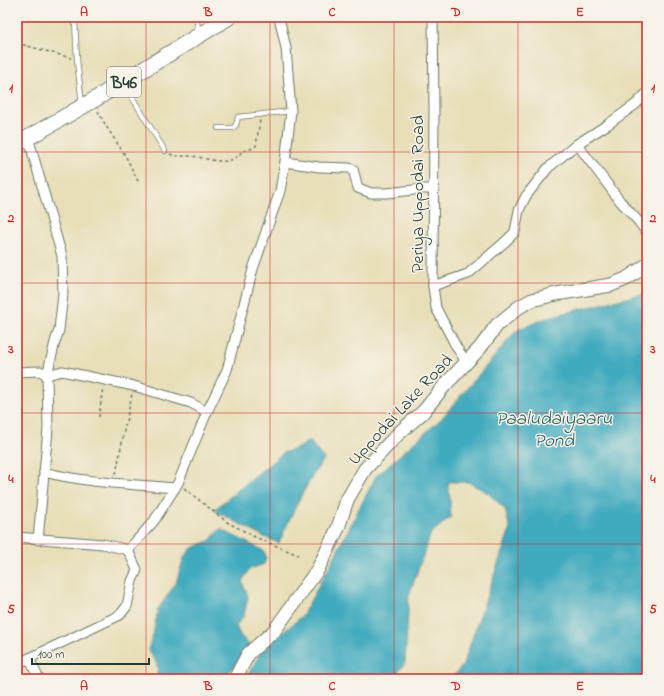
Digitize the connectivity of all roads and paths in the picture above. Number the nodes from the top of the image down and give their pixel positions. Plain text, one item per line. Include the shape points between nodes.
1 (196, 17) edge
2 (229, 17) edge
3 (279, 17) edge
4 (433, 17) edge
5 (75, 21) dead end
6 (200, 34) junction
7 (17, 43) edge
8 (77, 60) junction
9 (123, 82) junction
10 (647, 93) edge
11 (87, 103) junction
12 (292, 111) junction
13 (262, 115) junction
14 (218, 128) dead end
15 (23, 141) edge
16 (577, 144) junction
17 (165, 151) joint
18 (285, 162) junction
19 (139, 183) dead end
20 (434, 189) junction
21 (647, 233) edge
22 (647, 265) edge
23 (433, 286) junction
24 (467, 363) junction
25 (17, 372) edge
26 (47, 375) junction
27 (104, 379) junction
28 (134, 386) junction
29 (207, 412) junction
30 (99, 417) dead end
31 (44, 472) junction
32 (115, 483) junction
33 (176, 486) junction
34 (17, 537) edge
35 (38, 540) junction
36 (128, 550) junction
37 (298, 555) dead end
38 (29, 658) junction
39 (17, 664) edge
40 (39, 679) edge
41 (235, 679) edge

1 - 6 lane
2 - 6 main road, B46
3 - 12 street via 286,48
4 - 20 street, Periya Uppodai Road
5 - 8 lane
6 - 9 main road, B46
7 - 8 path
8 - 11 lane
9 - 11 main road, B46
9 - 17 lane
10 - 16 street via 608,125
11 - 15 main road, B46
11 - 19 path via 125,155
12 - 13 lane
12 - 18 street
13 - 14 lane via 238,117 233,128
13 - 17 path via 256,146 242,151 238,158 231,161 171,155
15 - 26 street via 62,256 59,330
16 - 21 street
16 - 23 street via 548,168 526,196 519,210 515,232 506,241 468,274
18 - 20 street via 353,169 358,188 371,192
18 - 29 street via 280,191 253,269 227,370
20 - 23 street, Periya Uppodai Road
22 - 24 street, Uppodai Lake Road via 626,279 611,285 556,294 532,300 519,307 497,325
23 - 24 street, Periya Uppodai Road via 436,308
24 - 41 street, Uppodai Lake Road via 423,412 365,469 347,500 338,528 318,569 274,631 248,654
25 - 26 street via 40,371
26 - 27 street via 62,371
26 - 31 street via 48,429
27 - 28 street
27 - 30 path
28 - 29 street via 192,403
28 - 32 path
29 - 33 street
31 - 32 street
31 - 35 street
32 - 33 street
33 - 36 street via 154,521
33 - 37 path via 227,522
34 - 35 street
35 - 36 street via 103,544
36 - 38 street via 136,570 127,606 120,615
38 - 39 street
38 - 40 street

